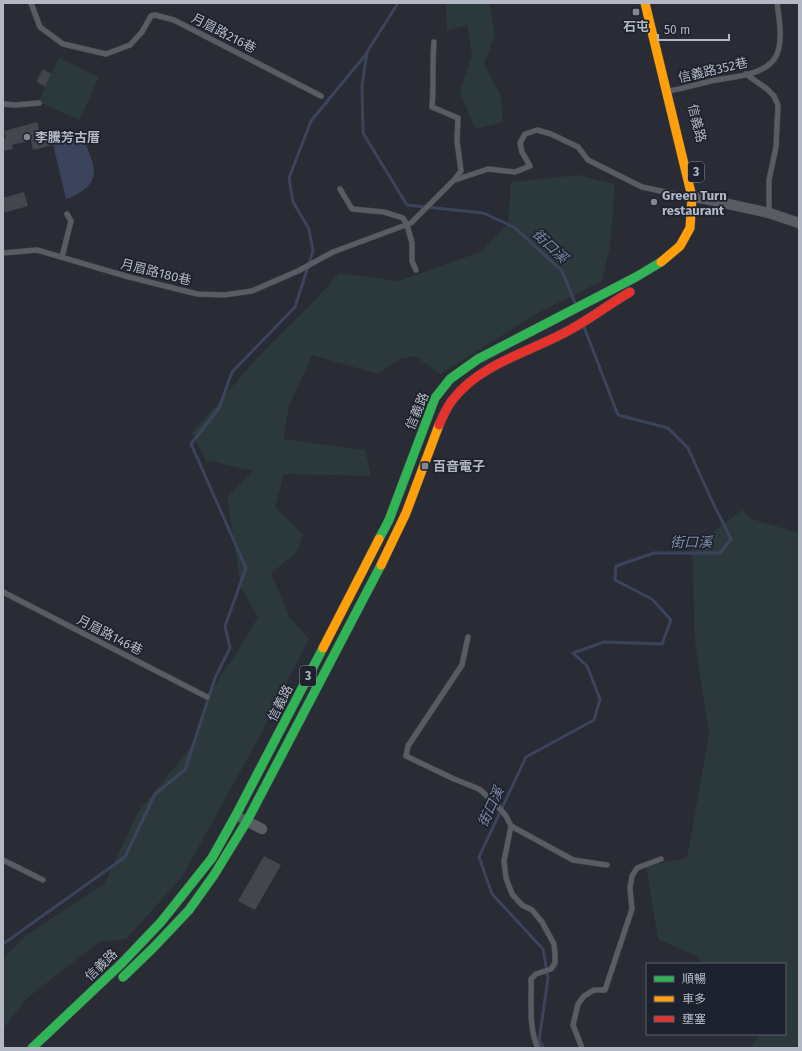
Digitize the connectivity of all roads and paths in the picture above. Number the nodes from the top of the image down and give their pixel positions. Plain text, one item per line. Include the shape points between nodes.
1 (31, 3) edge
2 (645, 3) edge
3 (654, 3) edge
4 (777, 3) edge
5 (434, 42) dead end
6 (746, 74) junction
7 (671, 91) junction
8 (321, 96) dead end
9 (39, 103) dead end
10 (3, 104) edge
11 (681, 111) dead end
12 (454, 180) junction
13 (699, 186) dead end
14 (340, 189) dead end
15 (696, 198) junction
16 (700, 212) dead end
17 (769, 213) junction
18 (67, 214) dead end
19 (799, 223) edge
20 (407, 225) junction
21 (3, 253) edge
22 (62, 257) junction
23 (416, 270) dead end
24 (637, 288) dead end
25 (396, 503) junction
26 (406, 515) junction
27 (3, 592) edge
28 (468, 637) dead end
29 (207, 697) dead end
30 (236, 815) junction
31 (247, 822) junction
32 (511, 826) junction
33 (262, 829) dead end
34 (661, 859) dead end
35 (3, 860) edge
36 (607, 865) dead end
37 (43, 880) dead end
38 (114, 985) dead end
39 (32, 1048) edge
40 (538, 1048) edge
41 (582, 1048) edge

1 - 8 lane, 月眉路216巷 via 40,26 63,44 106,54 130,45 142,32 151,16 156,15 174,20
2 - 7 main road, 信義路 / 3
3 - 7 main road, 信義路 / 3
4 - 6 lane, 信義路352巷 via 780,27 779,46 775,57 766,67
5 - 12 lane via 432,107 458,118 457,140 461,171
6 - 7 lane, 信義路352巷
6 - 17 lane via 767,89 774,96 778,106 776,147 769,180
7 - 11 main road, 信義路 / 3
7 - 15 main road, 信義路 / 3
9 - 10 lane
12 - 15 lane via 488,169 515,172 530,166 520,143 525,134 537,130 578,147 588,160 642,187
12 - 20 lane
13 - 15 main road, 信義路 / 3
14 - 20 lane via 352,209 384,212 403,218
15 - 16 main road, 信義路 / 3
15 - 17 street
15 - 25 main road, 信義路 / 3 via 690,228 680,246 663,261 478,359 450,379 435,398
17 - 19 street
18 - 22 lane via 71,221
20 - 22 lane, 月眉路180巷 via 332,252 301,270 252,291 224,294 197,294
20 - 23 lane via 412,243 412,261
21 - 22 lane, 月眉路180巷 via 37,250
24 - 26 main road, 信義路 / 3 via 574,328 486,372 462,389 440,422
25 - 26 main road
25 - 30 main road, 信義路 / 3
26 - 31 main road, 信義路 / 3
27 - 29 lane, 月眉路146巷
28 - 32 lane via 462,665 408,746 406,756 479,788 506,816
30 - 31 street
30 - 39 main road, 信義路 / 3 via 212,858 161,922 121,964
31 - 33 street
31 - 38 main road, 信義路 / 3 via 189,910
32 - 36 lane via 573,860
32 - 40 lane via 504,861 506,878 512,894 522,905 532,910 554,944 555,964 551,969 536,974 531,979 532,1027
34 - 41 lane via 637,868 632,876 632,909 604,990 594,990 584,996 578,1004 573,1025
35 - 37 lane

